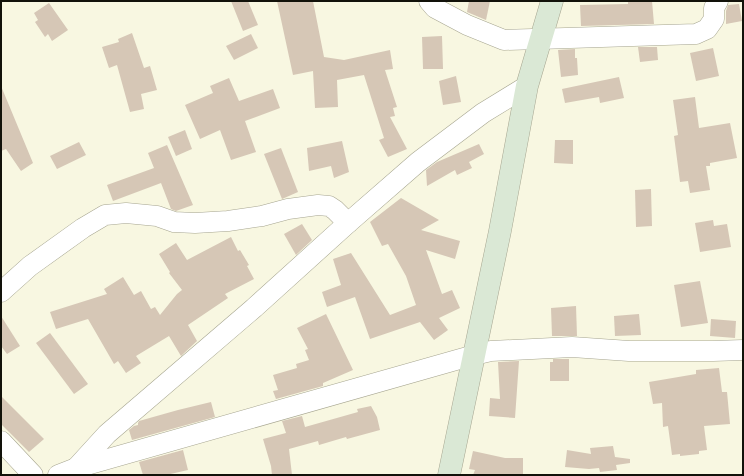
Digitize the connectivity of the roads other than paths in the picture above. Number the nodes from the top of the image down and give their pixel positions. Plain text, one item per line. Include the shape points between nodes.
1 (429, 1) edge
2 (552, 1) edge
3 (718, 1) edge
4 (541, 38) junction
5 (527, 86) junction
6 (348, 223) junction
7 (1, 292) edge
8 (743, 350) edge
9 (474, 355) junction
10 (1, 441) edge
11 (72, 473) edge
12 (34, 475) edge
13 (449, 475) edge

1 - 4 street via 435,8 504,40
2 - 4 street
3 - 4 street via 714,8 714,19 707,29 696,34
4 - 5 street
5 - 6 street via 483,113 418,162
5 - 9 street
6 - 7 street via 329,206 318,205 228,221 194,223 126,213 105,215 30,266
6 - 11 street via 254,308 107,434
8 - 9 street via 629,351 572,346 491,351
9 - 11 street
9 - 13 street
10 - 12 street

